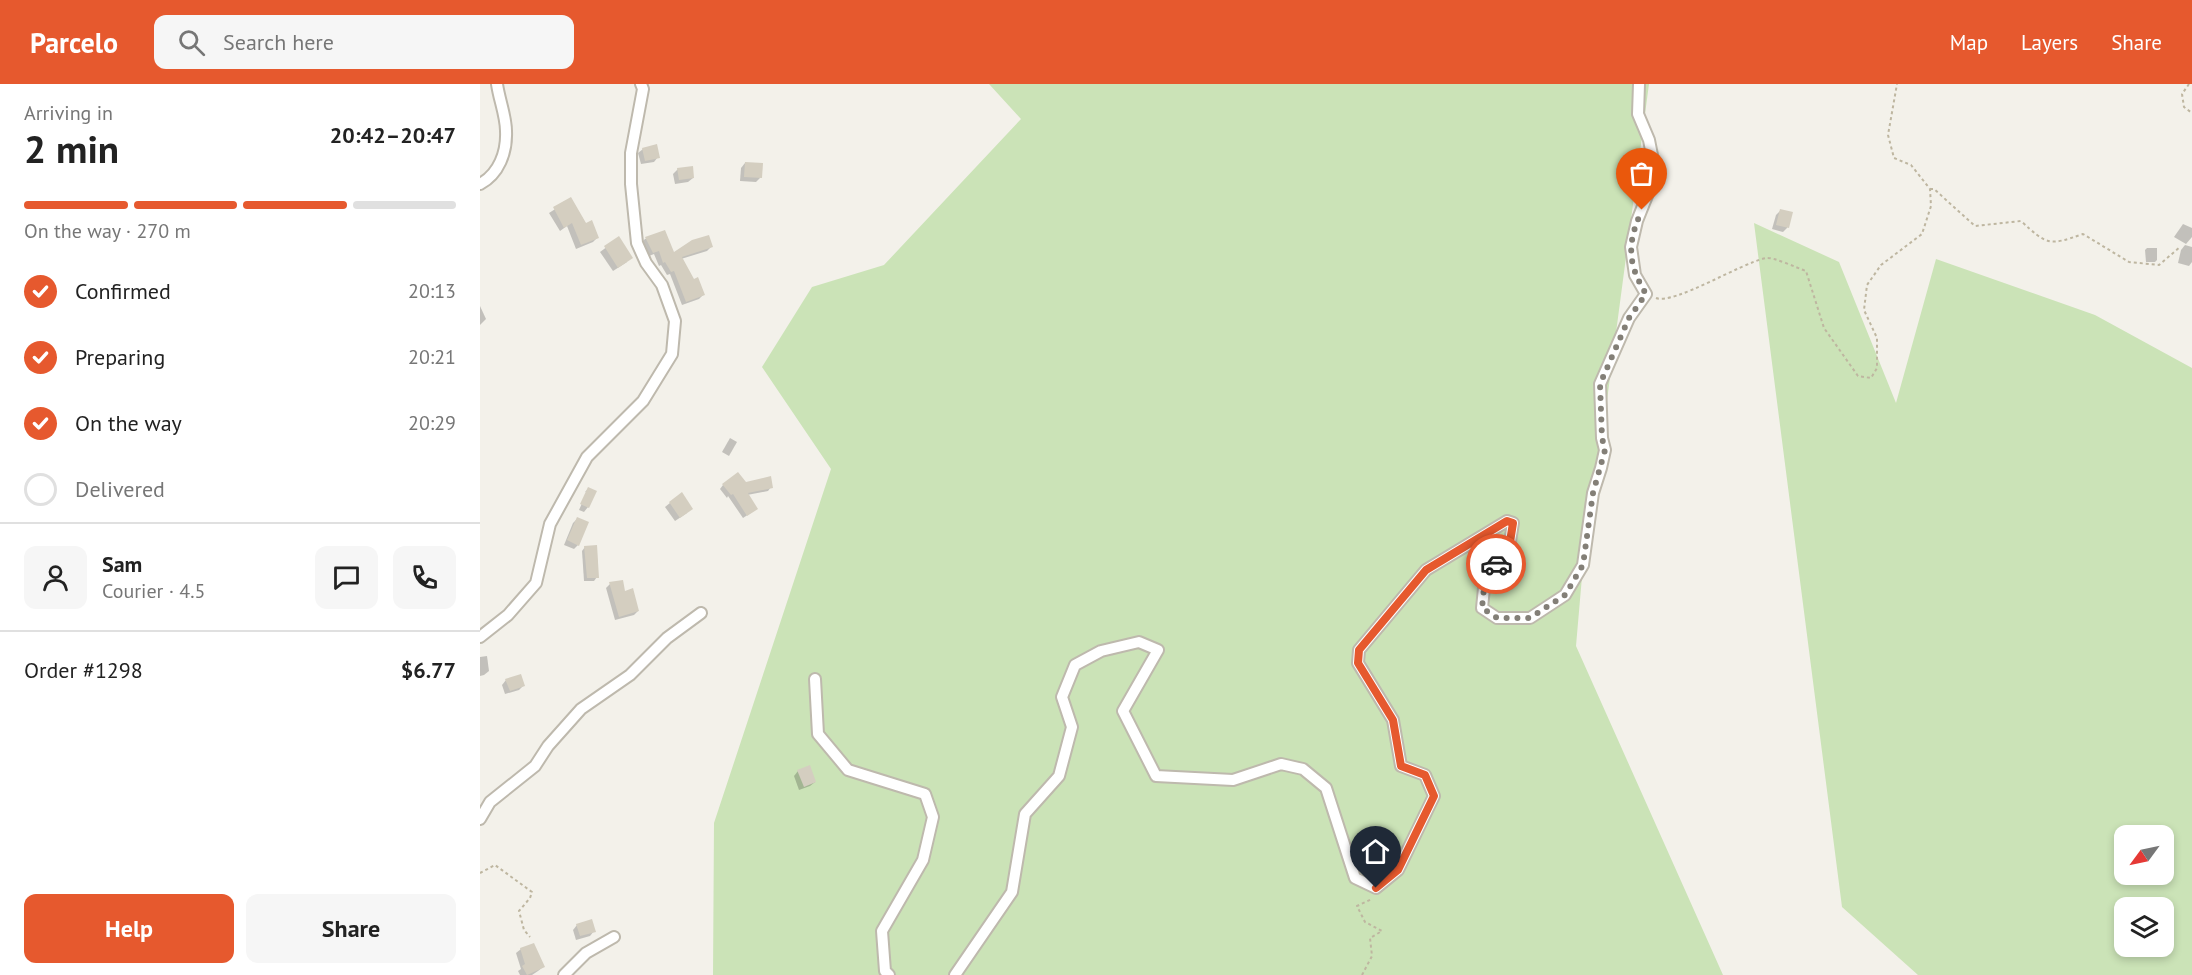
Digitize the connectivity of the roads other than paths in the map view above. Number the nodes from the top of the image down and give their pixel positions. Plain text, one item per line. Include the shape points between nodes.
1 (497, 84) edge
2 (641, 84) edge
3 (1639, 84) edge
4 (480, 184) edge
5 (701, 613) dead end
6 (480, 637) edge
7 (815, 679) dead end
8 (480, 819) edge
9 (614, 937) dead end
10 (564, 975) edge
11 (890, 975) edge
12 (955, 975) edge

1 - 4 street via 507,130 502,161
2 - 6 street via 631,153 637,243 662,285 675,321 672,354 644,401 587,457 550,524 536,584 508,615
3 - 12 street via 1638,114 1655,170 1631,247 1635,275 1646,294 1629,318 1600,384 1605,450 1593,493 1583,565 1565,595 1530,618 1497,618 1482,608 1485,578 1509,548 1513,523 1507,521 1426,570 1359,650 1358,663 1393,720 1401,766 1425,775 1434,796 1398,870 1376,888 1355,878 1326,788 1303,769 1281,764 1233,780 1156,776 1124,711 1158,650 1138,642 1101,651 1075,665 1062,697 1072,727 1059,776 1025,813 1012,892
5 - 8 street via 667,638 630,675 581,709 535,766 490,802
7 - 11 street via 818,734 848,770 925,795 933,816 923,860 882,931 885,971
9 - 10 street via 586,953

